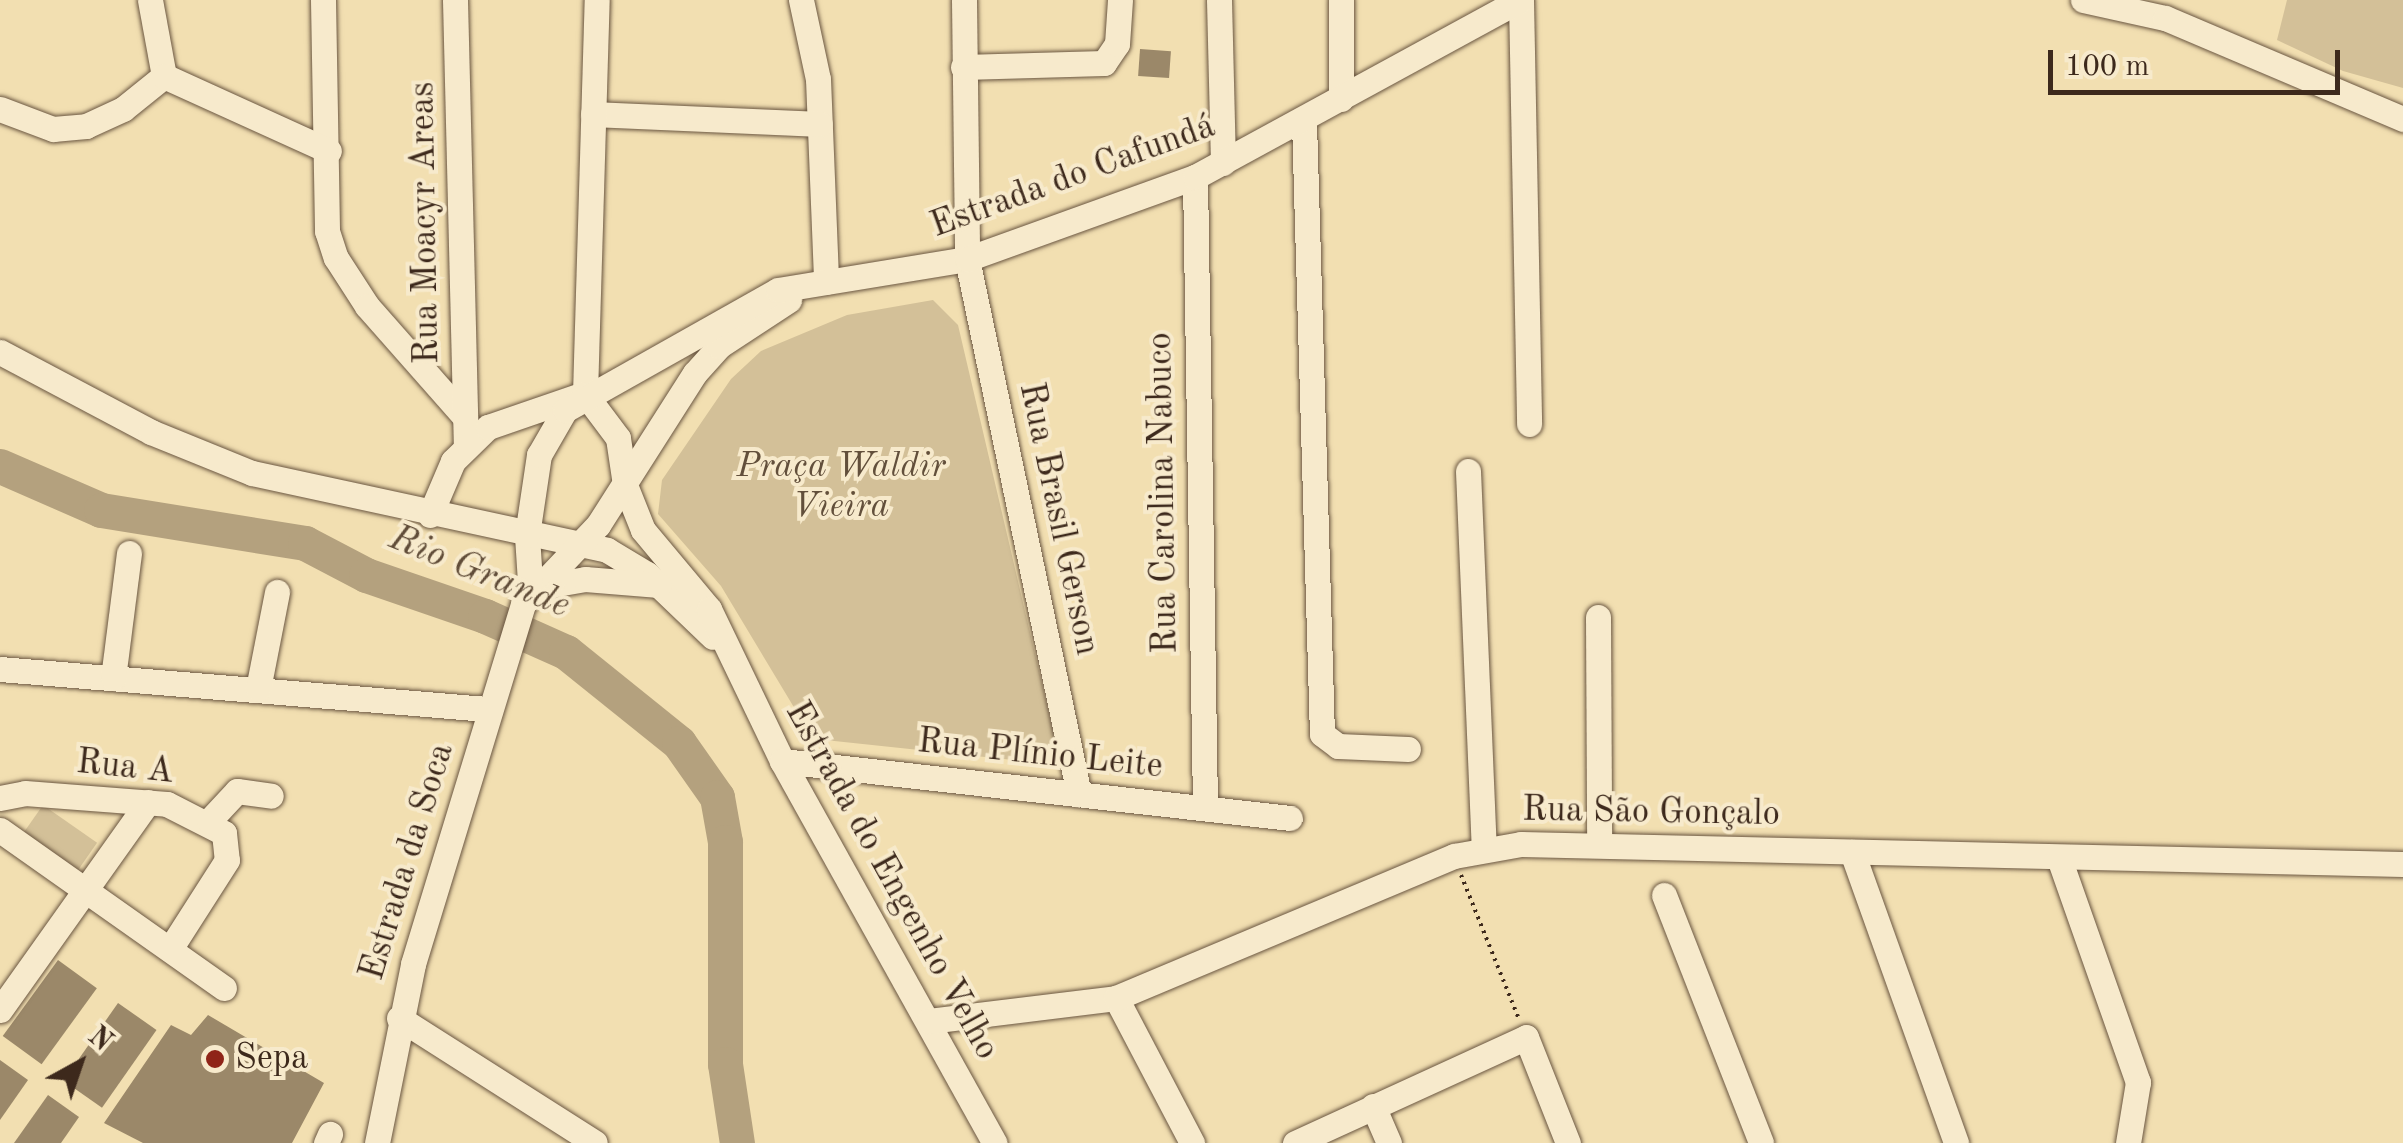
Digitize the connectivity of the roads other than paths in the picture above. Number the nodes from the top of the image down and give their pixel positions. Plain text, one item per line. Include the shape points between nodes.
1 (150, 0) edge
2 (323, 0) edge
3 (455, 0) edge
4 (597, 0) edge
5 (801, 0) edge
6 (964, 0) edge
7 (1120, 0) edge
8 (1219, 0) edge
9 (1341, 0) edge
10 (1520, 0) edge
11 (2084, 0) edge
12 (1484, 8) edge
13 (2167, 9) edge
14 (963, 66) junction
15 (164, 76) junction
16 (1340, 99) junction
17 (0, 108) edge
18 (593, 114) junction
19 (2403, 119) edge
20 (1304, 122) junction
21 (820, 124) junction
22 (329, 152) junction
23 (1223, 163) junction
24 (1194, 177) junction
25 (967, 259) junction
26 (821, 283) junction
27 (0, 352) edge
28 (586, 394) junction
29 (465, 416) junction
30 (1529, 424) dead end
31 (466, 444) junction
32 (1468, 471) dead end
33 (624, 485) junction
34 (430, 515) junction
35 (527, 535) junction
36 (581, 541) junction
37 (129, 552) dead end
38 (660, 585) junction
39 (545, 586) junction
40 (277, 592) dead end
41 (520, 612) junction
42 (1598, 618) dead end
43 (727, 651) junction
44 (0, 669) edge
45 (113, 678) junction
46 (258, 689) junction
47 (490, 709) junction
48 (1408, 749) dead end
49 (782, 762) junction
50 (1079, 794) junction
51 (271, 796) dead end
52 (0, 798) edge
53 (148, 802) junction
54 (1205, 808) junction
55 (1290, 818) dead end
56 (209, 821) junction
57 (0, 830) edge
58 (1599, 842) junction
59 (1484, 850) junction
60 (1852, 852) junction
61 (2060, 858) junction
62 (2403, 864) edge
63 (88, 890) junction
64 (1664, 896) dead end
65 (170, 949) junction
66 (224, 988) dead end
67 (1116, 998) junction
68 (0, 1010) edge
69 (399, 1018) junction
70 (929, 1022) junction
71 (1373, 1106) junction
72 (377, 1143) edge
73 (595, 1143) edge
74 (995, 1143) edge
75 (1192, 1143) edge
76 (1295, 1143) edge
77 (1390, 1143) edge
78 (1568, 1143) edge
79 (1761, 1143) edge
80 (1956, 1143) edge
81 (2128, 1143) edge

1 - 15 street
2 - 22 street
3 - 29 street, Rua Moacyr Areas
4 - 18 street
5 - 21 street
6 - 14 street, Rua Brasil Gerson
7 - 14 street via 1117,44 1104,63
8 - 23 street
9 - 16 street
10 - 12 street, Estrada do Cafundá
10 - 30 street
11 - 13 street
12 - 16 street, Estrada do Cafundá
13 - 19 street
14 - 25 street, Rua Brasil Gerson
15 - 17 street via 123,109 86,126 53,129
15 - 22 street
16 - 20 street, Estrada do Cafundá
18 - 21 street
18 - 28 street
20 - 23 street, Estrada do Cafundá
20 - 48 street via 1322,734 1338,746
21 - 26 street
22 - 29 street via 327,231 336,258 400,346
23 - 24 street, Estrada do Cafundá
24 - 25 street, Estrada do Cafundá
24 - 54 street, Rua Carolina Nabuco
25 - 26 street, Estrada do Cafundá
25 - 50 street, Rua Brasil Gerson
26 - 28 street, Estrada do Cafundá via 778,290 742,306 648,368
26 - 33 street, Estrada do Cafundá via 719,346 680,393
27 - 34 street, Estrada do Engenho Velho via 150,432 252,472
28 - 31 street via 514,413
28 - 33 street, Estrada do Engenho Velho via 618,438
28 - 35 street, Estrada do Cafundá via 546,436
29 - 31 street, Rua Moacyr Areas
31 - 34 street
32 - 59 street
33 - 36 street, Estrada do Cafundá
33 - 43 street, Estrada do Engenho Velho via 644,530 709,609
34 - 35 street, Estrada do Engenho Velho
35 - 36 street, Estrada do Engenho Velho
35 - 41 street, Estrada da Soca via 530,582
36 - 38 street, Estrada do Engenho Velho via 619,556
36 - 39 street
37 - 45 street
38 - 39 street via 585,579
38 - 43 street, Estrada do Engenho Velho
39 - 41 street
40 - 46 street
41 - 47 street, Estrada da Soca
42 - 58 street
43 - 49 street, Estrada do Engenho Velho
44 - 45 street
45 - 46 street
46 - 47 street
47 - 69 street, Estrada da Soca
49 - 50 street, Rua Plínio Leite
49 - 70 street, Estrada do Engenho Velho
50 - 54 street, Rua Plínio Leite
51 - 56 street via 237,791
52 - 53 street, Rua A via 16,793
53 - 56 street, Rua A
53 - 63 street
54 - 55 street, Rua Plínio Leite
56 - 65 street, Rua A via 224,833 226,860
57 - 63 street
58 - 59 street, Rua São Gonçalo
58 - 60 street, Rua São Gonçalo
59 - 67 street, Rua São Gonçalo via 1454,856
60 - 61 street, Rua São Gonçalo
60 - 80 street
61 - 62 street, Rua São Gonçalo
61 - 81 street via 2138,1082
63 - 65 street
63 - 68 street
64 - 79 street
65 - 66 street
67 - 70 street, Rua São Gonçalo
67 - 75 street
69 - 72 street, Estrada da Soca
69 - 73 street
70 - 74 street, Estrada do Engenho Velho
71 - 76 street
71 - 77 street
71 - 78 street via 1526,1037

